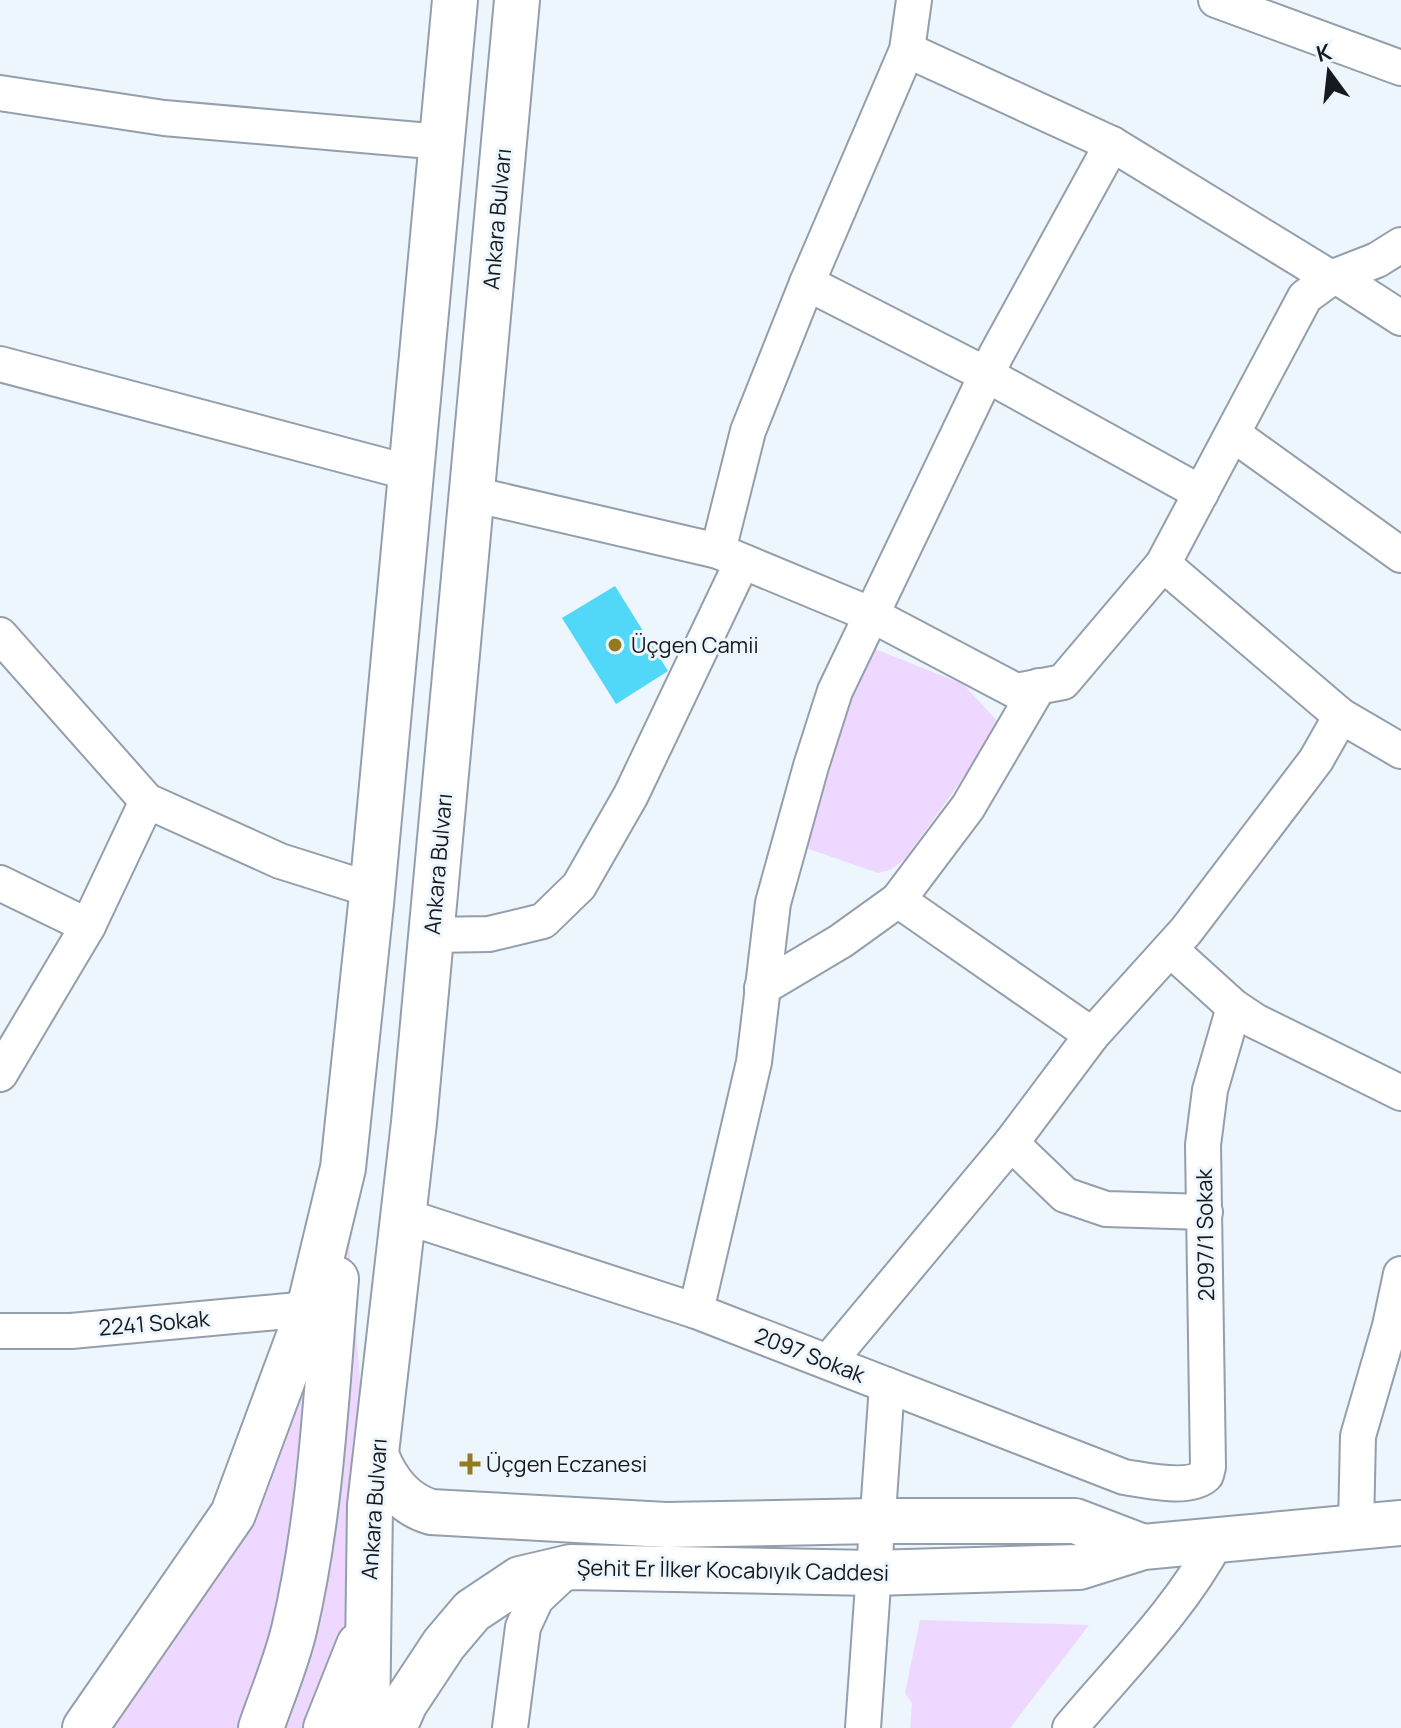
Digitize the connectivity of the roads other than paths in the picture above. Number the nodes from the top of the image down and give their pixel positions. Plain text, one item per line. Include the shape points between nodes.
1 (455, 0) edge
2 (517, 0) edge
3 (914, 0) edge
4 (1216, 0) edge
5 (907, 50) junction
6 (1401, 68) edge
7 (0, 93) edge
8 (442, 142) junction
9 (1112, 144) junction
10 (1401, 245) edge
11 (1333, 277) junction
12 (807, 283) junction
13 (1401, 318) edge
14 (0, 364) edge
15 (987, 375) junction
16 (1233, 434) junction
17 (411, 473) junction
18 (1201, 493) junction
19 (472, 494) junction
20 (1401, 555) edge
21 (730, 557) junction
22 (1163, 564) junction
23 (872, 615) junction
24 (1, 639) edge
25 (1039, 686) junction
26 (1341, 716) junction
27 (1401, 751) edge
28 (147, 801) junction
29 (0, 883) edge
30 (372, 890) junction
31 (898, 900) junction
32 (88, 926) junction
33 (432, 935) junction
34 (1171, 950) junction
35 (762, 988) junction
36 (1234, 1007) junction
37 (1092, 1035) junction
38 (0, 1074) edge
39 (1401, 1093) edge
40 (1011, 1143) junction
41 (343, 1168) junction
42 (1205, 1212) junction
43 (404, 1216) junction
44 (1401, 1274) edge
45 (309, 1309) junction
46 (696, 1311) junction
47 (0, 1331) edge
48 (829, 1361) junction
49 (887, 1385) junction
50 (376, 1455) junction
51 (1208, 1467) joint
52 (876, 1521) junction
53 (1401, 1523) edge
54 (1356, 1527) junction
55 (1217, 1540) junction
56 (1143, 1547) junction
57 (571, 1567) junction
58 (872, 1573) junction
59 (368, 1620) junction
60 (85, 1728) edge
61 (261, 1728) edge
62 (326, 1728) edge
63 (367, 1728) edge
64 (394, 1728) edge
65 (510, 1728) edge
66 (863, 1728) edge
67 (1070, 1728) edge

1 - 8 main road
2 - 19 main road, Ankara Bulvarı
3 - 5 street
4 - 6 street
5 - 9 street
5 - 12 street
7 - 8 street via 164,118
8 - 17 main road
9 - 11 street
9 - 15 street
10 - 11 street
11 - 13 street
11 - 16 street via 1305,297
12 - 15 street
12 - 21 street via 748,431
14 - 17 street
15 - 18 street
15 - 23 street
16 - 18 street
16 - 20 street
17 - 30 main road
18 - 22 street
19 - 21 street
19 - 33 main road, Ankara Bulvarı
21 - 23 street
21 - 33 street via 631,795 579,886 543,921 489,934
22 - 25 street via 1063,682
22 - 26 street
23 - 25 street via 1016,691
23 - 35 street via 835,691 811,766 773,903
24 - 28 street
25 - 31 street via 968,807
26 - 27 street
26 - 34 street via 1316,760
28 - 30 street via 280,861
28 - 32 street
29 - 32 street
30 - 41 main road
31 - 35 street
31 - 37 street
32 - 38 street
33 - 43 main road, Ankara Bulvarı
34 - 36 street
34 - 37 street
35 - 46 street via 754,1062
36 - 39 street
36 - 42 street, 2097/1 Sokak via 1210,1090 1203,1145
37 - 40 street
40 - 42 street via 1065,1195 1079,1200 1106,1209
40 - 48 street
41 - 45 main road
41 - 61 main road via 322,1457 304,1580 293,1633
42 - 51 street, 2097/1 Sokak
43 - 46 street, 2097 Sokak
43 - 50 main road, Ankara Bulvarı
44 - 54 street via 1358,1436
45 - 47 street, 2241 Sokak via 71,1331
45 - 60 main road via 233,1514
46 - 48 street, 2097 Sokak
48 - 49 street, 2097 Sokak
49 - 51 street, 2097 Sokak via 1124,1477 1193,1482 1206,1475
49 - 52 street
50 - 52 main road, Şehit Er İlker Kocabıyık Caddesi via 400,1493 415,1507 431,1512 666,1525
50 - 59 main road, Ankara Bulvarı
52 - 56 main road, Şehit Er İlker Kocabıyık Caddesi via 1075,1521
52 - 58 street
53 - 54 main road, Şehit Er İlker Kocabıyık Caddesi
54 - 55 main road, Şehit Er İlker Kocabıyık Caddesi
55 - 56 main road, Şehit Er İlker Kocabıyık Caddesi
55 - 67 street via 1171,1610
56 - 58 main road, Şehit Er İlker Kocabıyık Caddesi via 1079,1567
57 - 58 main road, Şehit Er İlker Kocabıyık Caddesi
57 - 64 main road, Şehit Er İlker Kocabıyık Caddesi via 520,1579 472,1611 444,1644
57 - 65 street via 536,1599 523,1627
58 - 66 street
59 - 62 main road
59 - 63 main road, Ankara Bulvarı

